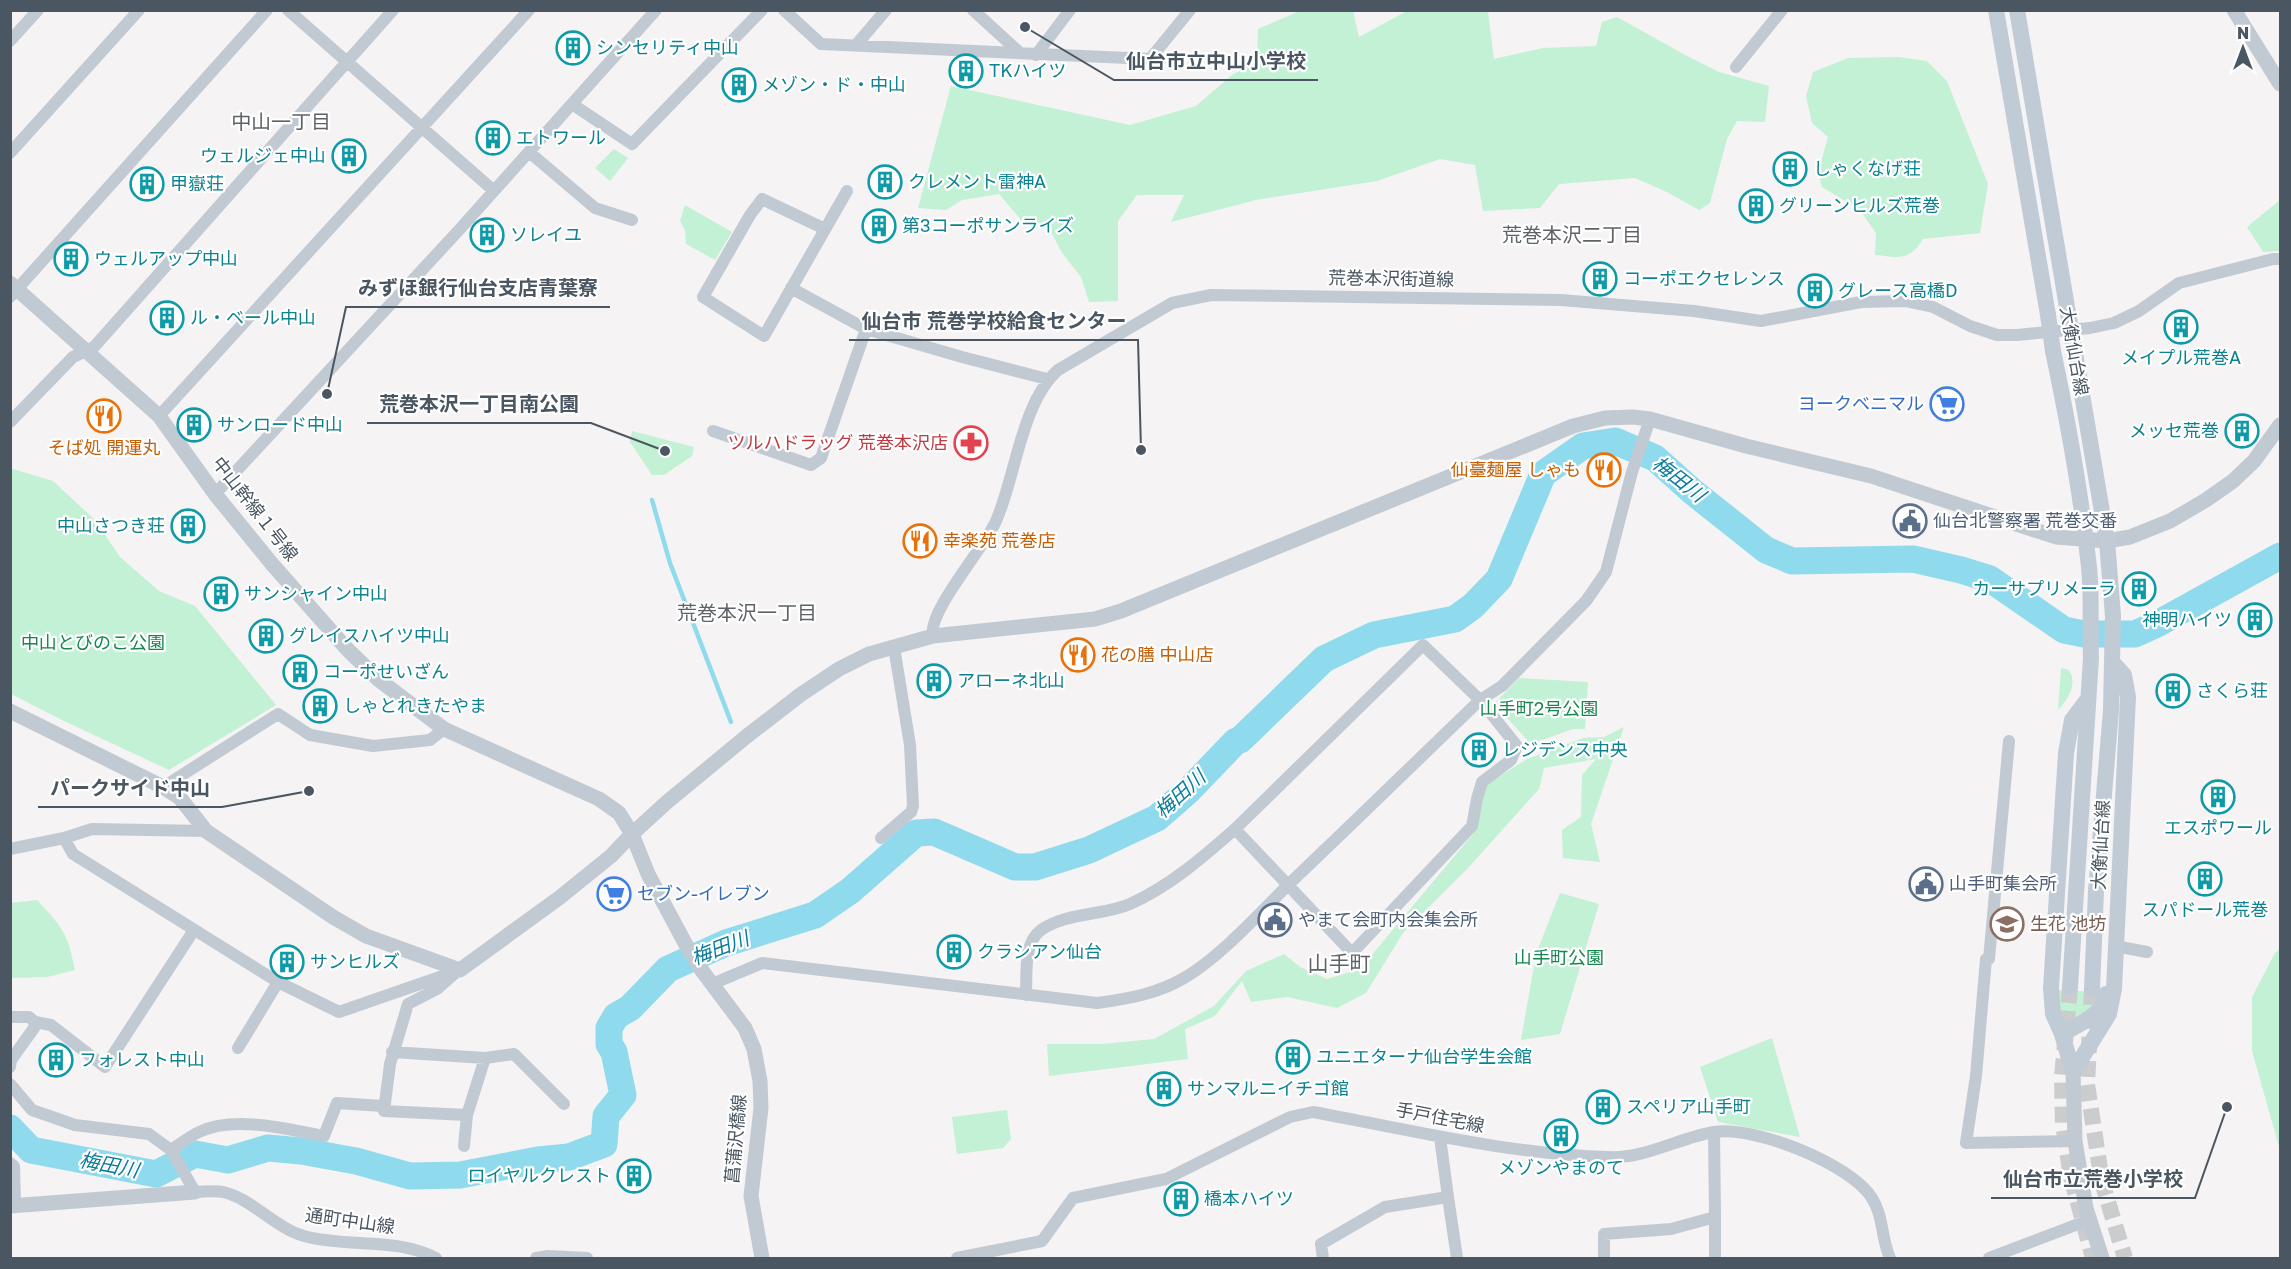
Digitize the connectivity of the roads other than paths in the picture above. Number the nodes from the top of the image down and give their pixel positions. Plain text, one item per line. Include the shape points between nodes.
1 (38, 10) edge
2 (139, 10) edge
3 (267, 10) edge
4 (288, 10) edge
5 (393, 10) edge
6 (530, 10) edge
7 (656, 10) edge
8 (762, 10) edge
9 (784, 10) edge
10 (886, 10) edge
11 (973, 10) edge
12 (1070, 10) edge
13 (1190, 10) edge
14 (1782, 10) edge
15 (1996, 10) edge
16 (2017, 10) edge
17 (2234, 10) edge
18 (10, 41) edge
19 (856, 45) junction
20 (1020, 53) junction
21 (1036, 55) junction
22 (346, 63) junction
23 (1736, 68) dead end
24 (2280, 84) edge
25 (572, 104) junction
26 (423, 129) junction
27 (529, 152) junction
28 (10, 153) edge
29 (493, 190) junction
30 (847, 191) dead end
31 (633, 220) dead end
32 (825, 229) junction
33 (2280, 259) edge
34 (791, 288) junction
35 (13, 290) edge
36 (866, 329) junction
37 (86, 351) junction
38 (1047, 380) junction
39 (159, 416) junction
40 (1650, 419) junction
41 (10, 422) edge
42 (2280, 425) edge
43 (713, 431) dead end
44 (214, 494) junction
45 (2085, 541) junction
46 (2107, 541) junction
47 (933, 636) junction
48 (894, 646) junction
49 (2113, 655) junction
50 (1480, 700) junction
51 (2087, 700) junction
52 (10, 711) edge
53 (444, 729) junction
54 (2009, 741) dead end
55 (163, 787) junction
56 (1235, 829) junction
57 (206, 831) junction
58 (632, 834) junction
59 (64, 838) junction
60 (881, 838) dead end
61 (10, 849) edge
62 (1289, 885) junction
63 (194, 930) junction
64 (2115, 946) junction
65 (2147, 952) dead end
66 (460, 970) junction
67 (278, 982) junction
68 (712, 984) junction
69 (2070, 987) tunnel mouth
70 (2092, 989) tunnel mouth
71 (1026, 995) junction
72 (2109, 1014) junction
73 (10, 1017) edge
74 (35, 1022) junction
75 (2063, 1036) junction
76 (238, 1048) dead end
77 (392, 1052) junction
78 (485, 1058) junction
79 (10, 1067) edge
80 (2073, 1072) junction
81 (10, 1084) edge
82 (564, 1104) dead end
83 (383, 1106) junction
84 (468, 1115) junction
85 (1714, 1132) junction
86 (1440, 1137) junction
87 (2075, 1141) junction
88 (464, 1146) dead end
89 (171, 1150) junction
90 (10, 1163) edge
91 (195, 1192) junction
92 (1448, 1197) junction
93 (13, 1205) edge
94 (1715, 1217) junction
95 (2089, 1220) junction
96 (401, 1253) edge
97 (436, 1258) edge
98 (536, 1258) edge
99 (586, 1258) edge
100 (762, 1258) edge
101 (957, 1258) edge
102 (1323, 1258) edge
103 (1457, 1258) edge
104 (1604, 1258) edge
105 (1716, 1258) edge
106 (1890, 1258) edge
107 (1989, 1258) edge
108 (2102, 1258) edge

1 - 18 street
2 - 28 street
3 - 35 street
4 - 22 street
5 - 22 street
6 - 26 street
7 - 25 street
8 - 25 street via 632,144
9 - 19 street via 820,44
10 - 19 street
11 - 20 street
12 - 21 street
13 - 21 street via 1150,59
14 - 23 street
15 - 45 main road, 大衡仙台線, bridge
16 - 46 main road, 大衡仙台線, bridge
17 - 24 street
19 - 20 street
20 - 21 street
22 - 26 street
22 - 37 street via 94,347
25 - 27 street
26 - 29 street
26 - 39 street
27 - 29 street
27 - 31 street via 596,208
29 - 44 street
30 - 32 street
32 - 34 street
32 - 34 street via 762,199 703,297 764,336
33 - 38 street, 荒巻本沢街道線 via 2179,283 2139,311 2114,322 2032,334 1997,335 1933,307 1905,301 1861,302 1761,321 1561,300 1211,295 1172,303
34 - 36 street
35 - 37 street, 中山幹線１号線
36 - 38 street
36 - 43 street via 820,458 811,465
37 - 39 street, 中山幹線１号線
37 - 41 street via 73,357
38 - 47 street, 荒巻本沢街道線 via 1029,420 996,522 941,608 931,629
39 - 44 street, 中山幹線１号線
40 - 45 street via 1871,476 2056,537
40 - 47 street via 1605,418 1573,426 1095,619
40 - 50 street via 1606,572 1586,601 1502,686
42 - 46 street via 2254,461 2206,500 2170,521 2130,537
44 - 53 street, 中山幹線１号線 via 346,649 379,680
45 - 46 street
45 - 51 main road, 大衡仙台線 via 2091,614
46 - 49 main road, 大衡仙台線
47 - 48 street
48 - 58 street via 839,669 800,695
48 - 60 street via 910,745 913,806
49 - 64 main road, 大衡仙台線 via 2124,675 2128,697
49 - 70 main road, 大衡仙台線
50 - 56 street via 1423,645
50 - 62 street
50 - 62 street via 1517,746 1510,760 1482,782 1472,826 1352,953
51 - 69 main road, 大衡仙台線
51 - 75 main road, 大衡仙台線 via 2072,720 2066,753 2051,988 2053,1014
52 - 55 street
53 - 55 street via 430,740 373,746 310,735 279,714
53 - 58 street, 中山幹線１号線 via 599,799 619,813
54 - 87 street via 1966,1143
55 - 57 street via 180,798
56 - 62 street
56 - 71 street via 1167,884 1128,905 1061,920 1040,930 1029,946
57 - 59 street via 92,829
57 - 66 street via 366,936
58 - 66 street via 559,898
58 - 68 street, 菖蒲沢橋線 via 648,874
59 - 61 street
59 - 63 street via 74,854
62 - 71 street via 1208,961 1185,978 1155,992 1097,1003
63 - 67 street
63 - 74 street via 105,1067 51,1025
64 - 65 street
64 - 72 main road, 大衡仙台線
64 - 75 main road via 2110,945 2105,1002 2100,1010
66 - 67 street via 339,1012
66 - 77 street via 437,990 408,1004
67 - 76 street
68 - 71 street via 762,963
68 - 100 street, 菖蒲沢橋線 via 745,1028 760,1081 761,1108 751,1196
72 - 75 main road
72 - 80 main road, 大衡仙台線
73 - 74 street via 29,1017
74 - 79 street
75 - 80 main road, 大衡仙台線
77 - 78 street
77 - 83 street
78 - 82 street via 513,1054
78 - 84 street
80 - 87 street
81 - 89 street via 32,1110 75,1125 149,1134
83 - 84 street via 384,1111
83 - 89 street via 337,1103 324,1136 268,1127 219,1125 199,1132
84 - 88 street
85 - 86 street, 手戸住宅線 via 1633,1156 1610,1158 1491,1147
85 - 94 street
85 - 106 street, 手戸住宅線 via 1756,1134 1782,1142 1843,1172 1872,1197
86 - 92 street
86 - 101 street, 手戸住宅線 via 1313,1112 1290,1118 1166,1179 1074,1198 1042,1241
87 - 95 street
89 - 91 street
90 - 93 street via 14,1166
91 - 93 street
91 - 96 street, 通町中山線 via 223,1192 304,1236 339,1242 386,1243
92 - 102 street via 1385,1207 1321,1244
92 - 103 street
94 - 104 street via 1671,1228 1604,1234
94 - 105 street
95 - 107 street
95 - 108 street
96 - 97 street, 通町中山線
98 - 99 street

